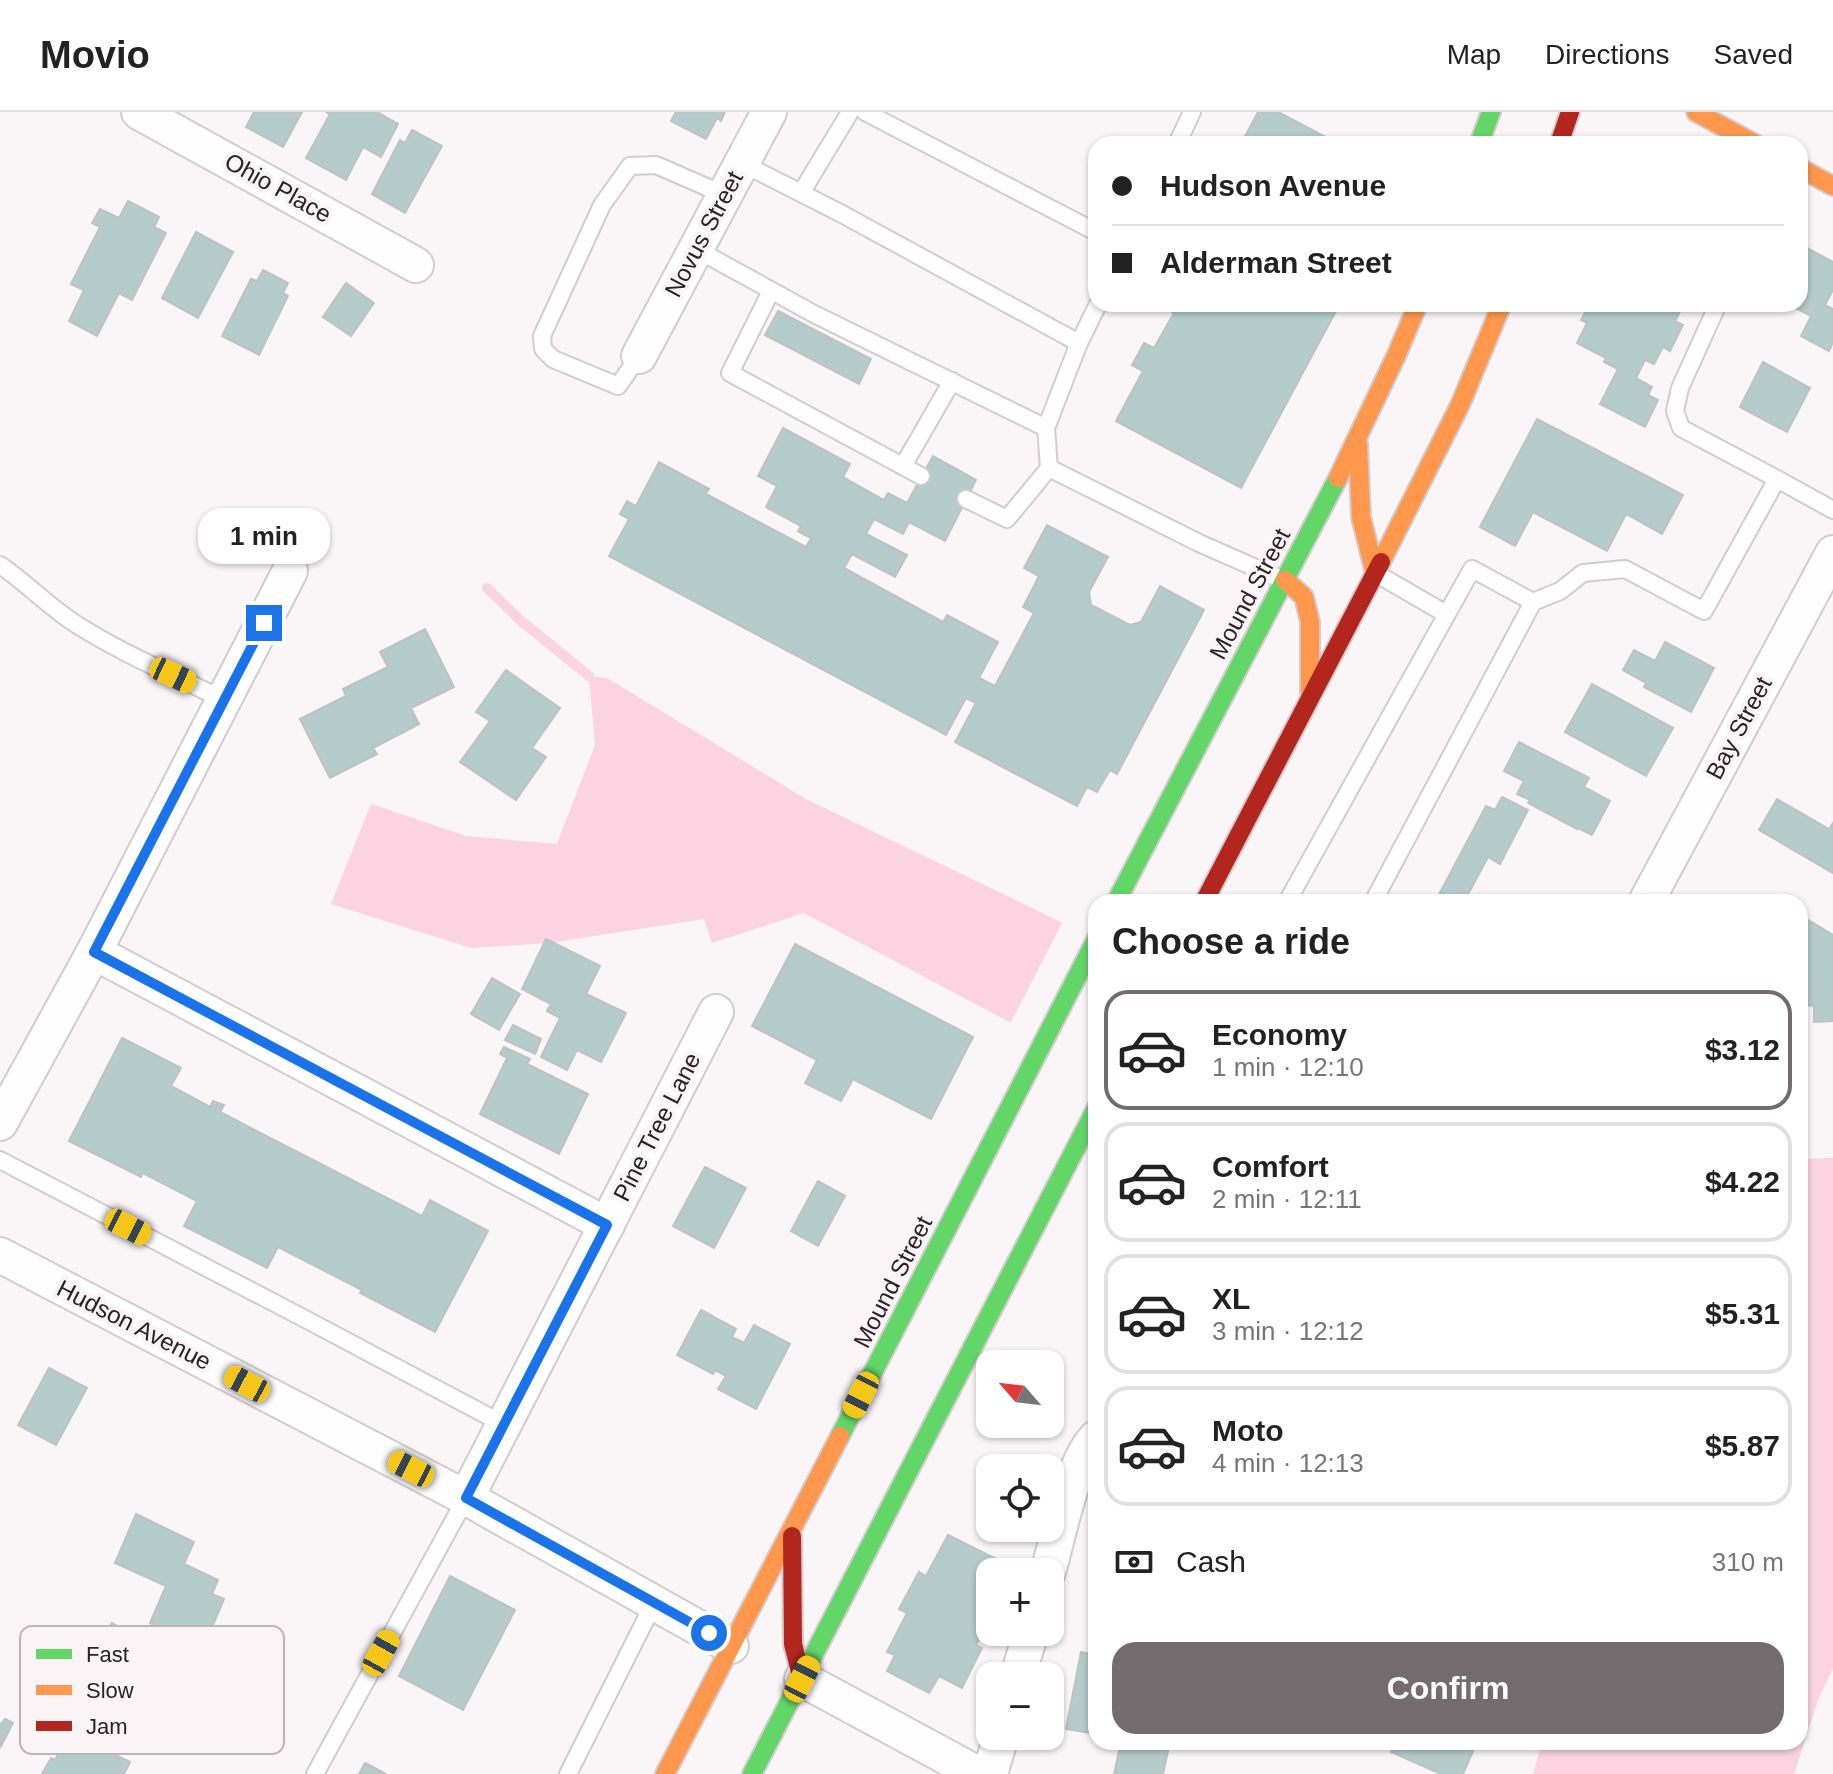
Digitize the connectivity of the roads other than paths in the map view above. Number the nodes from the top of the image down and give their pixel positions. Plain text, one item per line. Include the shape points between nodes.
1 (139, 112) edge
2 (769, 112) edge
3 (850, 112) edge
4 (865, 112) edge
5 (1192, 112) edge
6 (1491, 112) edge
7 (1570, 112) edge
8 (1696, 112) edge
9 (1181, 136) edge
10 (1482, 136) edge
11 (1562, 136) edge
12 (1740, 136) edge
13 (742, 163) junction
14 (1808, 172) edge
15 (1833, 186) edge
16 (801, 193) junction
17 (725, 195) junction
18 (1088, 228) edge
19 (696, 249) junction
20 (416, 265) dead end
21 (771, 291) junction
22 (1094, 312) edge
23 (1415, 312) edge
24 (1499, 312) edge
25 (1714, 312) edge
26 (1079, 343) junction
27 (639, 356) joint
28 (952, 381) junction
29 (1046, 428) junction
30 (1358, 437) junction
31 (903, 466) junction
32 (1049, 468) junction
33 (921, 476) dead end
34 (1777, 479) junction
35 (966, 499) dead end
36 (1833, 510) edge
37 (1833, 553) edge
38 (0, 565) edge
39 (290, 571) dead end
40 (1375, 573) junction
41 (1285, 580) junction
42 (1533, 602) junction
43 (1446, 614) junction
44 (1310, 699) junction
45 (224, 700) junction
46 (1120, 894) edge
47 (1208, 894) edge
48 (1291, 894) edge
49 (1377, 894) edge
50 (1650, 894) edge
51 (94, 952) junction
52 (1088, 956) edge
53 (716, 1012) dead end
54 (0, 1123) edge
55 (1088, 1125) edge
56 (0, 1160) edge
57 (607, 1225) junction
58 (0, 1255) edge
59 (503, 1424) junction
60 (1088, 1446) edge
61 (466, 1498) junction
62 (792, 1530) junction
63 (1052, 1558) edge
64 (654, 1603) junction
65 (731, 1646) junction
66 (802, 1679) junction
67 (997, 1750) edge
68 (315, 1774) edge
69 (568, 1774) edge
70 (665, 1774) edge
71 (752, 1774) edge
72 (978, 1774) edge
73 (990, 1774) edge

1 - 20 street, Ohio Place
2 - 13 street, Novus Street
3 - 16 lane
4 - 18 lane
5 - 9 lane
6 - 10 main road
7 - 11 main road
8 - 12 main road
13 - 16 lane
13 - 17 street, Novus Street
14 - 15 main road
16 - 26 lane
17 - 19 street, Novus Street
17 - 27 lane via 656,165 630,166 602,205 542,336 543,349 553,359 618,386
19 - 21 lane
19 - 27 street, Novus Street
21 - 28 lane
21 - 31 lane via 730,373
22 - 26 lane
23 - 30 main road, Mound Street
24 - 40 main road via 1460,405
25 - 34 lane via 1680,388 1675,411 1681,428
26 - 29 lane
28 - 29 lane
28 - 31 lane
29 - 32 lane
30 - 40 main road via 1361,517
30 - 41 main road, Mound Street
31 - 33 lane
32 - 35 lane via 1007,519
32 - 41 lane
34 - 36 lane
34 - 42 lane via 1704,611 1625,569 1583,573 1560,591
37 - 50 street, Bay Street
38 - 45 lane via 76,625
39 - 45 street
40 - 43 lane
40 - 44 main road
41 - 44 main road via 1304,597 1310,622
41 - 46 main road, Mound Street
42 - 43 lane via 1472,569
42 - 49 lane
43 - 48 lane
44 - 47 main road
45 - 51 street
51 - 54 street
51 - 57 street
52 - 62 main road, Mound Street
53 - 57 street, Pine Tree Lane
55 - 66 main road
56 - 59 lane
57 - 59 street, Pine Tree Lane
58 - 61 street, Hudson Avenue
59 - 61 street, Pine Tree Lane
60 - 63 street
61 - 64 street, Hudson Avenue
61 - 68 lane
62 - 65 main road, Mound Street
62 - 66 main road via 793,1644
64 - 65 street, Hudson Avenue
64 - 69 lane
65 - 70 main road, Mound Street
66 - 71 main road
66 - 72 street
67 - 73 street

